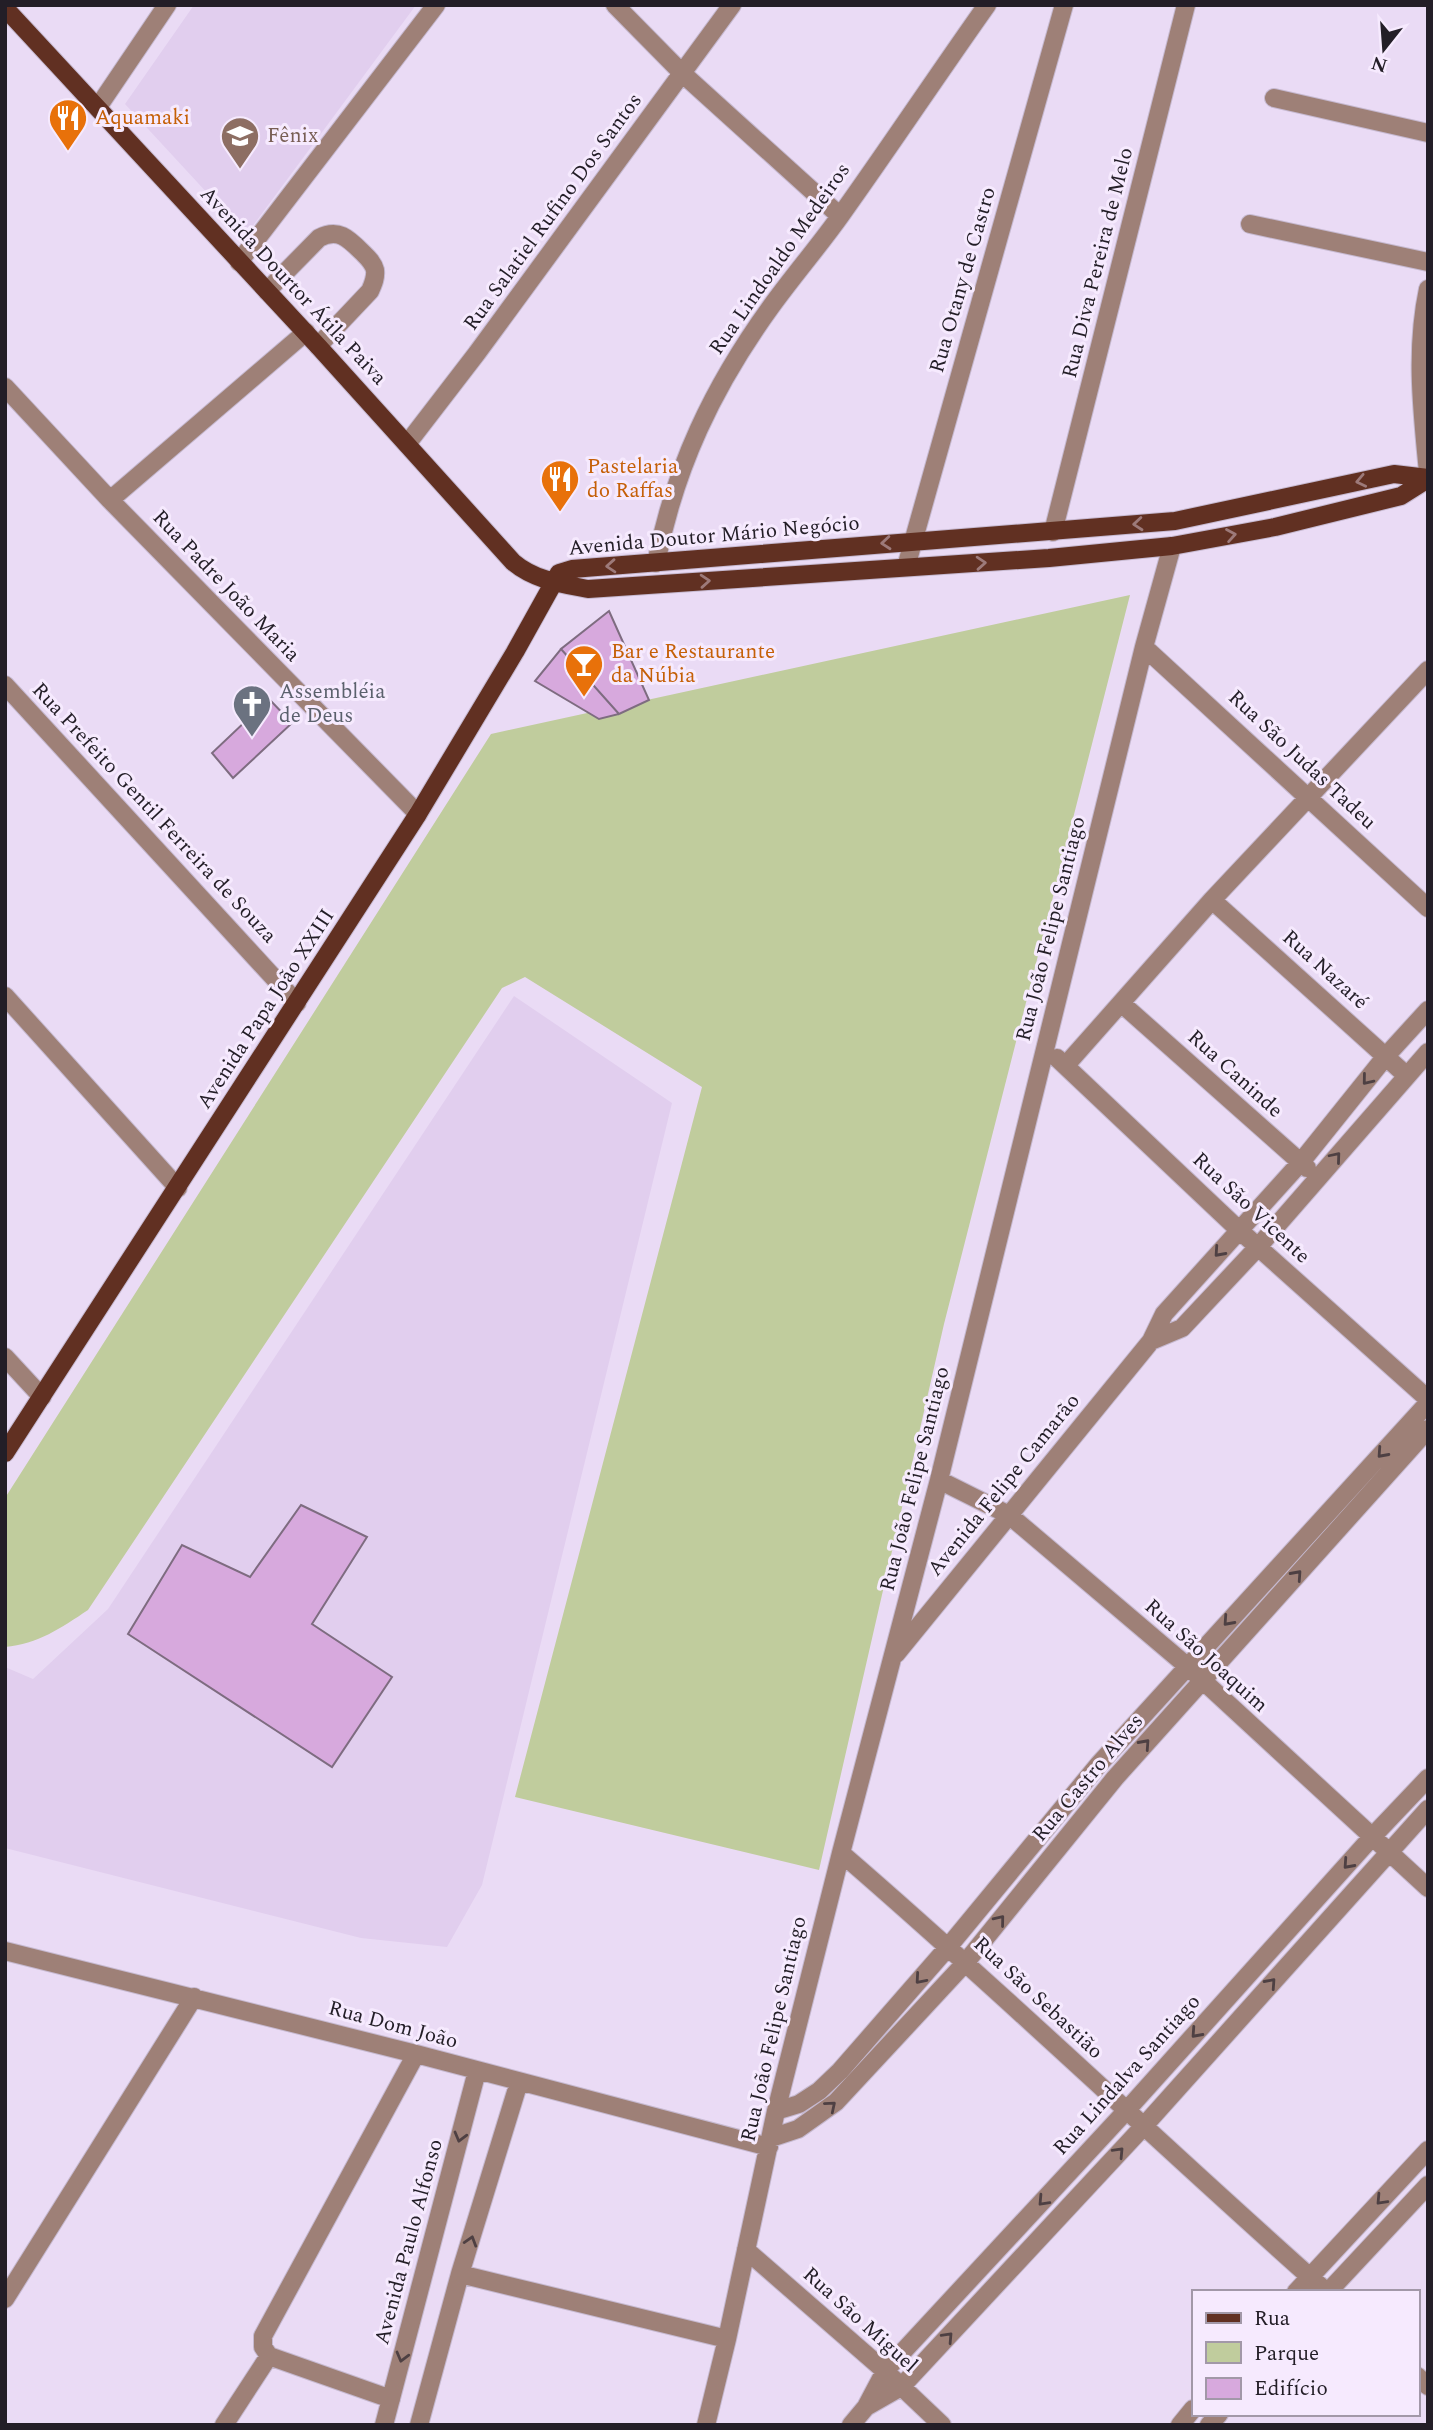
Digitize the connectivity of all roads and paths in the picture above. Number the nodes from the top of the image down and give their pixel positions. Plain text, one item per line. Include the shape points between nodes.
1 (167, 5) edge
2 (436, 5) edge
3 (615, 5) edge
4 (733, 5) edge
5 (988, 5) edge
6 (1064, 5) edge
7 (1186, 5) edge
8 (5, 8) edge
9 (683, 74) junction
10 (1274, 98) dead end
11 (98, 107) junction
12 (1428, 133) edge
13 (840, 216) junction
14 (1250, 224) dead end
15 (239, 262) junction
16 (1428, 262) edge
17 (1428, 289) edge
18 (267, 291) junction
19 (306, 332) junction
20 (318, 346) junction
21 (5, 387) edge
22 (407, 444) junction
23 (1428, 472) edge
24 (1428, 479) edge
25 (110, 500) junction
26 (1053, 532) junction
27 (914, 541) junction
28 (1172, 546) junction
29 (656, 563) junction
30 (906, 568) junction
31 (555, 582) junction
32 (1144, 647) junction
33 (1428, 670) edge
34 (5, 685) edge
35 (1309, 797) junction
36 (418, 814) junction
37 (1212, 900) junction
38 (1428, 908) edge
39 (5, 996) edge
40 (297, 1003) junction
41 (1121, 1003) junction
42 (1428, 1010) edge
43 (1045, 1049) junction
44 (1428, 1052) edge
45 (1386, 1056) junction
46 (1066, 1065) junction
47 (1406, 1075) junction
48 (1301, 1162) junction
49 (1319, 1178) junction
50 (178, 1188) junction
51 (1239, 1230) junction
52 (1258, 1247) junction
53 (1151, 1341) junction
54 (5, 1357) edge
55 (42, 1397) junction
56 (1428, 1401) edge
57 (1428, 1429) edge
58 (5, 1453) edge
59 (939, 1480) junction
60 (1009, 1515) junction
61 (892, 1659) junction
62 (1186, 1666) junction
63 (1202, 1680) junction
64 (1099, 1764) junction
65 (1115, 1778) junction
66 (1428, 1778) edge
67 (1428, 1809) edge
68 (1372, 1837) junction
69 (1388, 1852) junction
70 (841, 1853) junction
71 (1428, 1888) edge
72 (949, 1946) junction
73 (5, 1951) edge
74 (966, 1962) junction
75 (194, 1997) junction
76 (416, 2054) junction
77 (477, 2071) junction
78 (519, 2082) junction
79 (776, 2111) junction
80 (1126, 2112) junction
81 (1143, 2127) junction
82 (770, 2142) junction
83 (1428, 2150) edge
84 (1428, 2185) edge
85 (747, 2250) junction
86 (460, 2274) junction
87 (1310, 2277) junction
88 (1298, 2290) edge
89 (1325, 2290) edge
90 (1329, 2290) edge
91 (5, 2299) edge
92 (727, 2339) junction
93 (269, 2356) junction
94 (886, 2371) junction
95 (901, 2387) junction
96 (391, 2399) junction
97 (866, 2407) junction
98 (1192, 2410) edge
99 (224, 2425) edge
100 (384, 2425) edge
101 (419, 2425) edge
102 (706, 2425) edge
103 (851, 2425) edge
104 (942, 2425) edge
105 (1180, 2425) edge

1 - 11 street
2 - 15 street
3 - 9 street
4 - 9 street, Rua Salatiel Rufino Dos Santos
5 - 13 street, Rua Lindoaldo Medeiros
6 - 27 street, Rua Otany de Castro
7 - 26 street, Rua Diva Pereira de Melo
8 - 11 main road, Avenida Dourtor Átila Paiva
9 - 13 street
9 - 22 street, Rua Salatiel Rufino Dos Santos
10 - 12 street
11 - 15 main road, Avenida Dourtor Átila Paiva
13 - 29 street, Rua Lindoaldo Medeiros via 732,364 698,426 665,519
14 - 16 street
15 - 18 main road, Avenida Dourtor Átila Paiva
17 - 23 street via 1420,377
18 - 19 main road, Avenida Dourtor Átila Paiva
18 - 20 street via 327,234 348,237 374,265 370,291
19 - 20 main road, Avenida Dourtor Átila Paiva
19 - 25 street
20 - 22 main road, Avenida Dourtor Átila Paiva
21 - 25 street, Rua Padre João Maria
22 - 31 main road, Avenida Dourtor Átila Paiva via 513,562
24 -> 26 main road, Avenida Doutor Mário Negócio via 1394,474 1175,521
28 -> 24 main road, Avenida Doutor Mário Negócio via 1401,496
25 - 36 street, Rua Padre João Maria
26 - 27 main road, Avenida Doutor Mário Negócio
27 -> 29 main road, Avenida Doutor Mário Negócio
27 - 30 street, Rua Otany de Castro
30 -> 28 main road, Avenida Doutor Mário Negócio
28 - 32 street, Rua João Felipe Santiago
29 -> 31 main road, Avenida Doutor Mário Negócio via 566,570
31 -> 30 main road, Avenida Doutor Mário Negócio via 588,589
31 - 36 main road, Avenida Papa João XXIII
32 - 35 street, Rua São Judas Tadeu
32 - 43 street, Rua João Felipe Santiago
33 - 35 street
34 - 40 street, Rua Prefeito Gentil Ferreira de Souza
35 - 37 street
35 - 38 street, Rua São Judas Tadeu
36 - 40 main road, Avenida Papa João XXIII
37 - 41 street
37 - 45 street, Rua Nazaré
39 - 50 street
40 - 50 main road, Avenida Papa João XXIII
41 - 46 street
41 - 48 street, Rua Caninde
42 - 45 street, Avenida Felipe Camarão
43 - 46 street, Rua São Vicente
43 - 59 street, Rua João Felipe Santiago
44 - 47 street, Avenida Felipe Camarão
45 - 47 street, Rua Nazaré
45 -> 48 street, Avenida Felipe Camarão
46 - 51 street, Rua São Vicente
49 -> 47 street, Avenida Felipe Camarão
48 - 49 street, Rua Caninde
48 - 51 street, Avenida Felipe Camarão
49 - 52 street, Avenida Felipe Camarão
50 - 55 main road, Avenida Papa João XXIII
51 - 52 street, Rua São Vicente
51 -> 53 street, Avenida Felipe Camarão via 1164,1314
52 - 53 street, Avenida Felipe Camarão via 1182,1328
52 - 56 street, Rua São Vicente
53 - 60 street, Avenida Felipe Camarão
54 - 55 street
55 - 58 main road, Avenida Papa João XXIII
56 -> 62 street, Rua Castro Alves
63 -> 57 street, Rua Castro Alves
59 - 60 street, Rua São Joaquim
59 - 61 street, Rua João Felipe Santiago
60 - 61 street, Avenida Felipe Camarão
60 - 62 street, Rua São Joaquim
61 - 70 street, Rua João Felipe Santiago
62 - 63 street, Rua São Joaquim
62 - 64 street, Rua Castro Alves
65 -> 63 street, Rua Castro Alves
63 - 68 street, Rua São Joaquim
64 - 65 street
64 - 72 street, Rua Castro Alves
74 -> 65 street, Rua Castro Alves
66 - 68 street, Rua Lindalva Santiago
67 - 69 street, Rua Lindalva Santiago
68 - 69 street, Rua São Joaquim
68 -> 80 street, Rua Lindalva Santiago
69 - 71 street, Rua São Joaquim
81 -> 69 street, Rua Lindalva Santiago
70 - 72 street, Rua São Sebastião
70 - 79 street, Rua João Felipe Santiago
72 - 74 street, Rua São Sebastião
72 -> 79 street, Rua Castro Alves via 840,2071 799,2104
73 - 75 street, Rua Dom João
74 - 80 street, Rua São Sebastião
82 -> 74 street, Rua Castro Alves via 836,2102
75 - 76 street, Rua Dom João
75 - 91 street
76 - 77 street, Rua Dom João
76 - 93 street via 263,2336
77 - 78 street, Rua Dom João
77 -> 96 street, Avenida Paulo Alfonso
78 - 82 street, Rua Dom João
86 -> 78 street
79 - 82 street, Rua João Felipe Santiago
80 - 81 street, Rua São Sebastião
80 -> 94 street, Rua Lindalva Santiago
81 - 87 street, Rua São Sebastião
95 -> 81 street, Rua Lindalva Santiago
82 - 85 street, Rua João Felipe Santiago
83 -> 87 street
84 - 90 street
85 - 92 street, Rua João Felipe Santiago
85 - 94 street, Rua São Miguel
86 - 92 street
86 - 101 street
87 - 88 street
87 - 89 street, Rua São Sebastião
92 - 102 street, Rua João Felipe Santiago
93 - 96 street
93 - 99 street
94 - 95 street, Rua São Miguel
94 - 97 street, Rua Lindalva Santiago
95 - 97 street, Rua Lindalva Santiago
95 - 104 street, Rua São Miguel
96 - 100 street, Avenida Paulo Alfonso
97 - 103 street, Rua Lindalva Santiago
98 - 105 street

